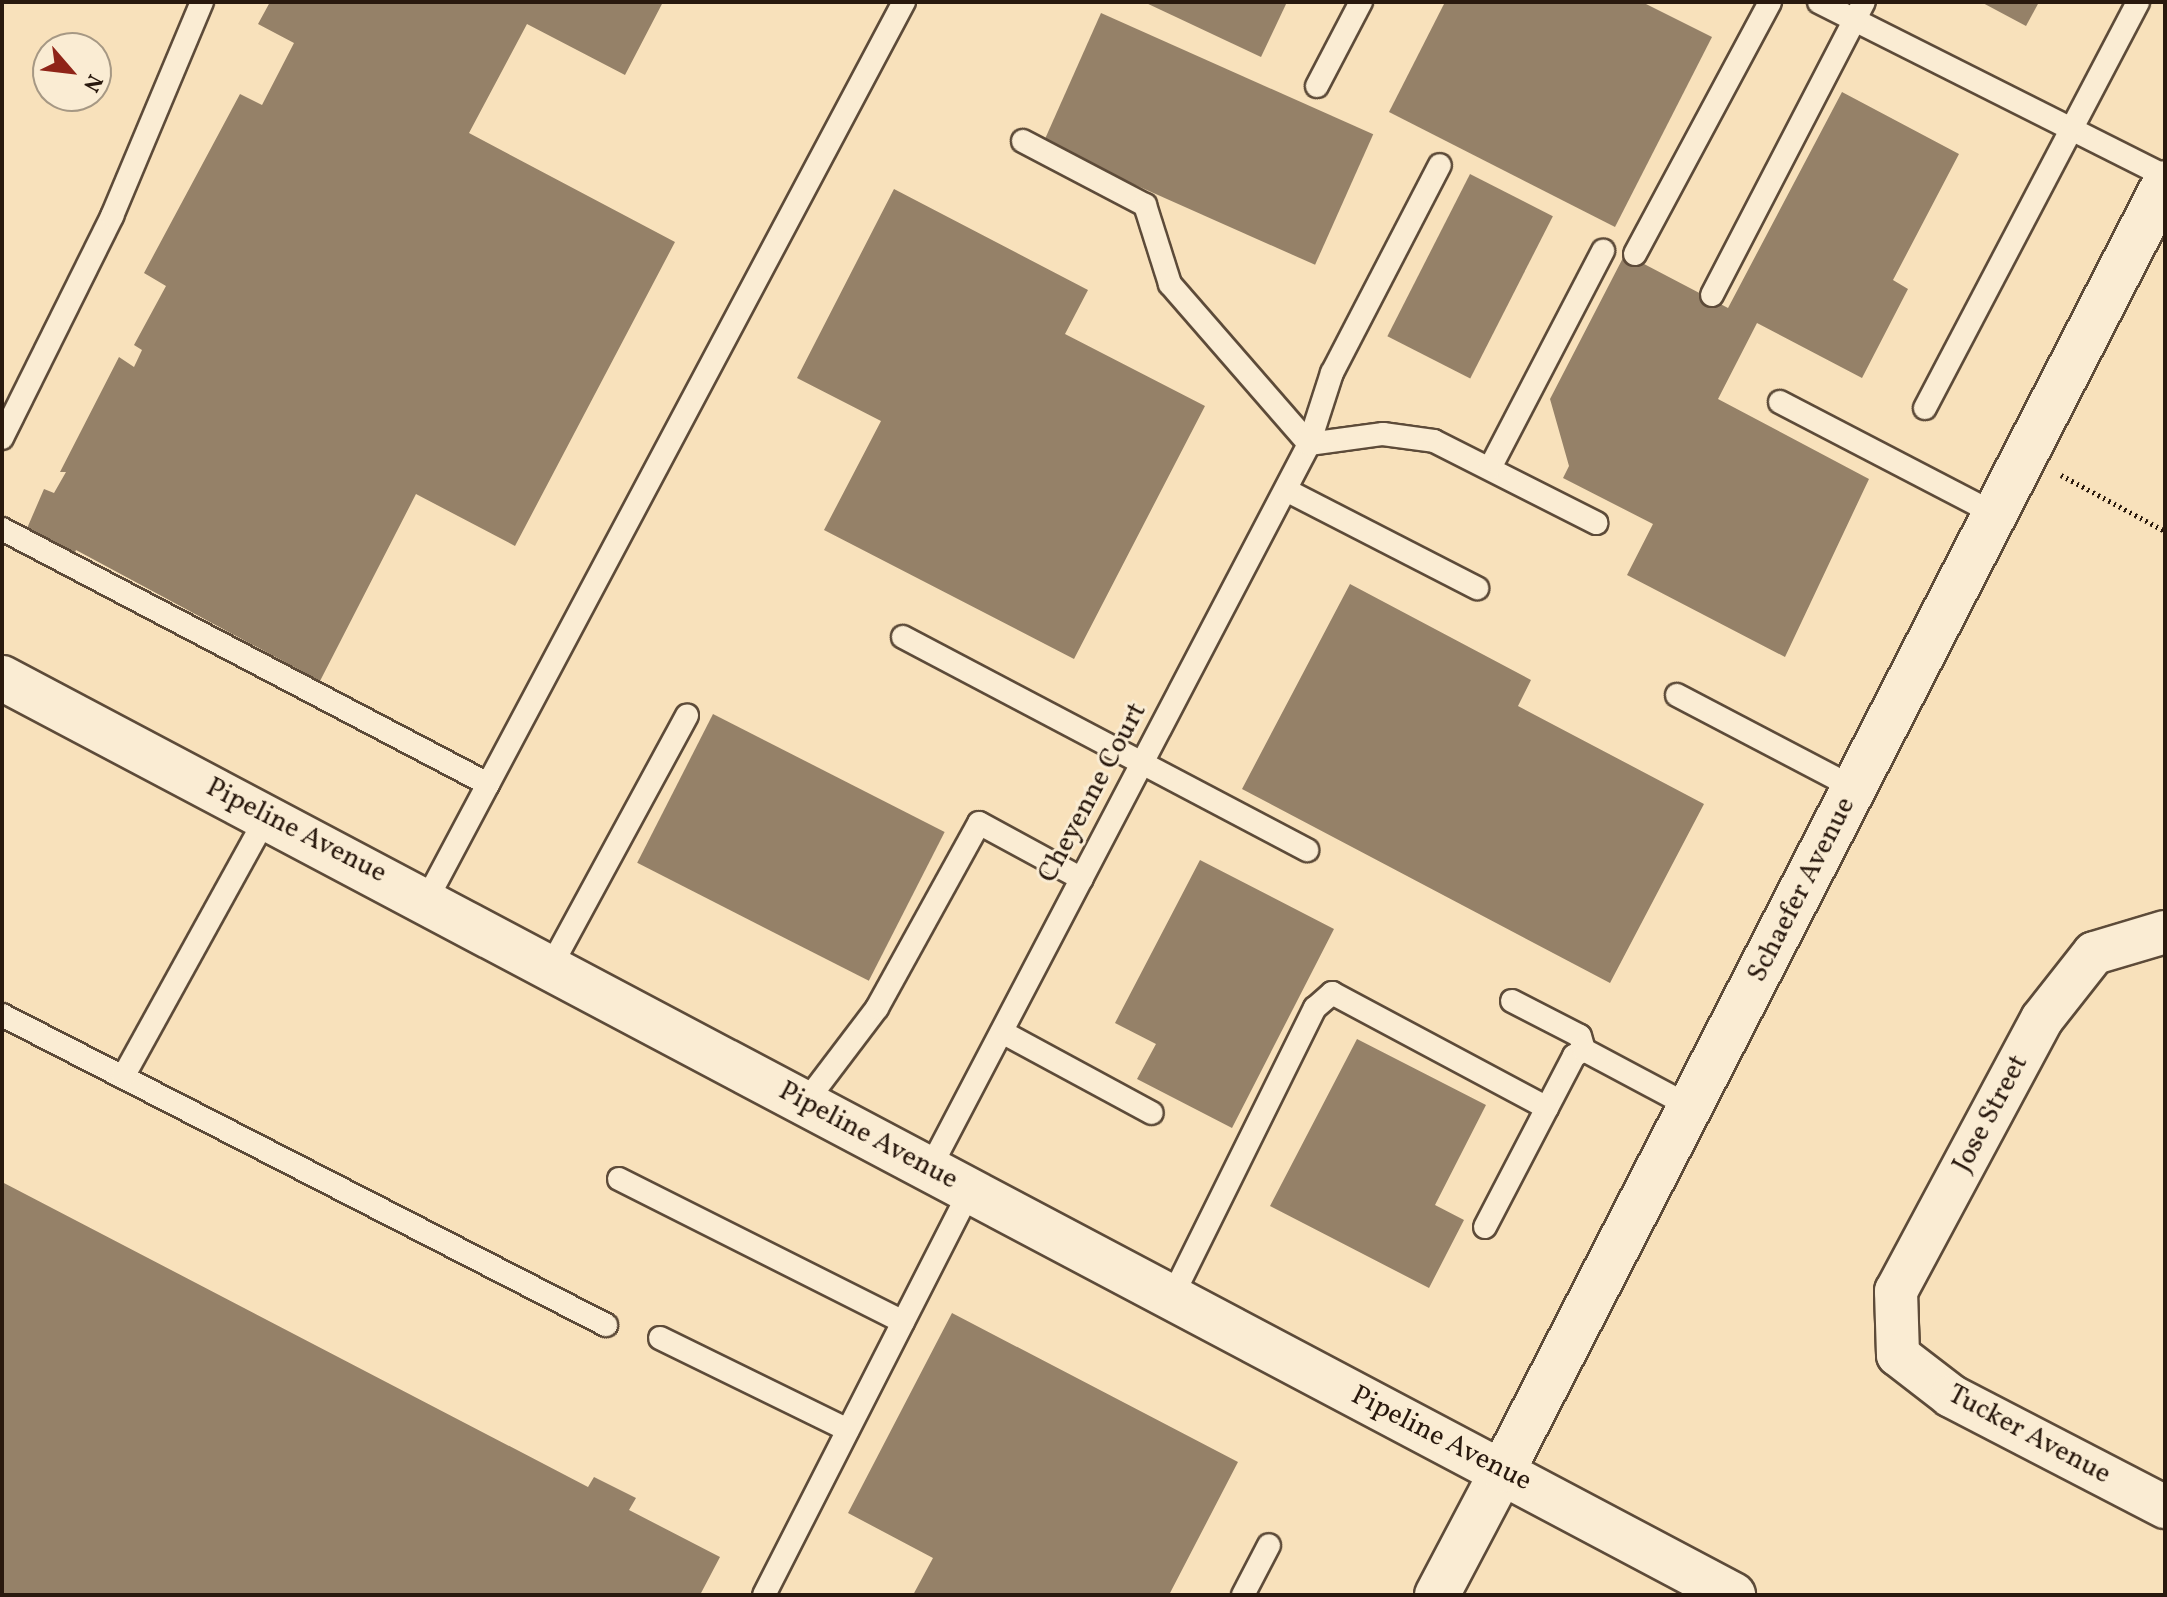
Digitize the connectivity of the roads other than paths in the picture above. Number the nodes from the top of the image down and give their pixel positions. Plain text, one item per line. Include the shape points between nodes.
1 (202, 2) edge
2 (904, 2) edge
3 (1361, 2) edge
4 (1770, 2) edge
5 (1819, 2) edge
6 (2138, 2) edge
7 (1860, 11) edge
8 (1317, 86) dead end
9 (2072, 129) junction
10 (1023, 141) dead end
11 (1440, 165) dead end
12 (2165, 176) edge
13 (2165, 183) edge
14 (1603, 251) dead end
15 (1635, 254) dead end
16 (1712, 295) dead end
17 (1780, 402) dead end
18 (1925, 408) dead end
19 (2, 438) edge
20 (1309, 444) junction
21 (1490, 468) junction
22 (1286, 490) junction
23 (1995, 514) junction
24 (1596, 523) dead end
25 (2, 529) edge
26 (1477, 588) dead end
27 (903, 637) dead end
28 (2, 678) edge
29 (1677, 695) dead end
30 (687, 715) dead end
31 (1143, 762) junction
32 (488, 784) junction
33 (1854, 788) junction
34 (267, 816) junction
35 (1307, 850) dead end
36 (1082, 879) junction
37 (427, 899) junction
38 (2165, 932) edge
39 (551, 966) junction
40 (1512, 1001) dead end
41 (2, 1015) edge
42 (1002, 1032) junction
43 (1584, 1050) junction
44 (123, 1077) junction
45 (805, 1103) junction
46 (1691, 1107) junction
47 (1547, 1108) junction
48 (1152, 1113) dead end
49 (929, 1170) junction
50 (619, 1179) dead end
51 (970, 1191) junction
52 (1485, 1227) dead end
53 (1171, 1299) junction
54 (903, 1322) junction
55 (606, 1325) dead end
56 (660, 1338) dead end
57 (1898, 1355) joint
58 (848, 1430) junction
59 (1503, 1470) junction
60 (2165, 1507) edge
61 (1269, 1545) dead end
62 (764, 1595) edge
63 (1243, 1595) edge
64 (1437, 1595) edge
65 (1733, 1595) edge

1 - 19 lane via 112,216
2 - 32 lane
3 - 8 lane
4 - 15 lane
5 - 7 lane
6 - 9 lane
7 - 9 lane
7 - 16 lane
9 - 12 lane
9 - 18 lane
10 - 20 lane via 1145,205 1170,284
11 - 20 lane, Cheyenne Court via 1332,373
13 - 23 main road, Schaefer Avenue
14 - 21 lane
17 - 23 lane
20 - 21 lane via 1383,434 1445,445
20 - 22 lane, Cheyenne Court
21 - 24 lane
22 - 26 lane
22 - 31 lane, Cheyenne Court
23 - 33 main road, Schaefer Avenue
25 - 32 lane
27 - 31 lane
28 - 34 main road, Pipeline Avenue
29 - 33 lane
30 - 39 lane
31 - 35 lane
31 - 36 lane, Cheyenne Court
32 - 37 lane
33 - 46 main road, Schaefer Avenue
34 - 37 main road, Pipeline Avenue
34 - 44 lane
36 - 42 lane, Cheyenne Court
36 - 45 lane via 979,823 877,1008
37 - 39 main road, Pipeline Avenue
38 - 57 street, Jose Street via 2094,953 2042,1019 1896,1291
39 - 45 main road, Pipeline Avenue
40 - 43 lane via 1580,1036
41 - 44 lane
42 - 48 lane
42 - 49 lane, Cheyenne Court
43 - 46 lane
43 - 47 lane
44 - 55 lane
45 - 49 main road, Pipeline Avenue
46 - 59 main road, Schaefer Avenue
47 - 52 lane
47 - 53 lane via 1332,993 1315,1008
49 - 51 main road, Pipeline Avenue
50 - 54 lane
51 - 53 main road, Pipeline Avenue
51 - 54 lane
53 - 59 main road, Pipeline Avenue
54 - 58 lane
56 - 58 lane
57 - 60 street, Tucker Avenue via 1951,1396
58 - 62 lane
59 - 64 main road, Schaefer Avenue
59 - 65 main road, Pipeline Avenue
61 - 63 lane

